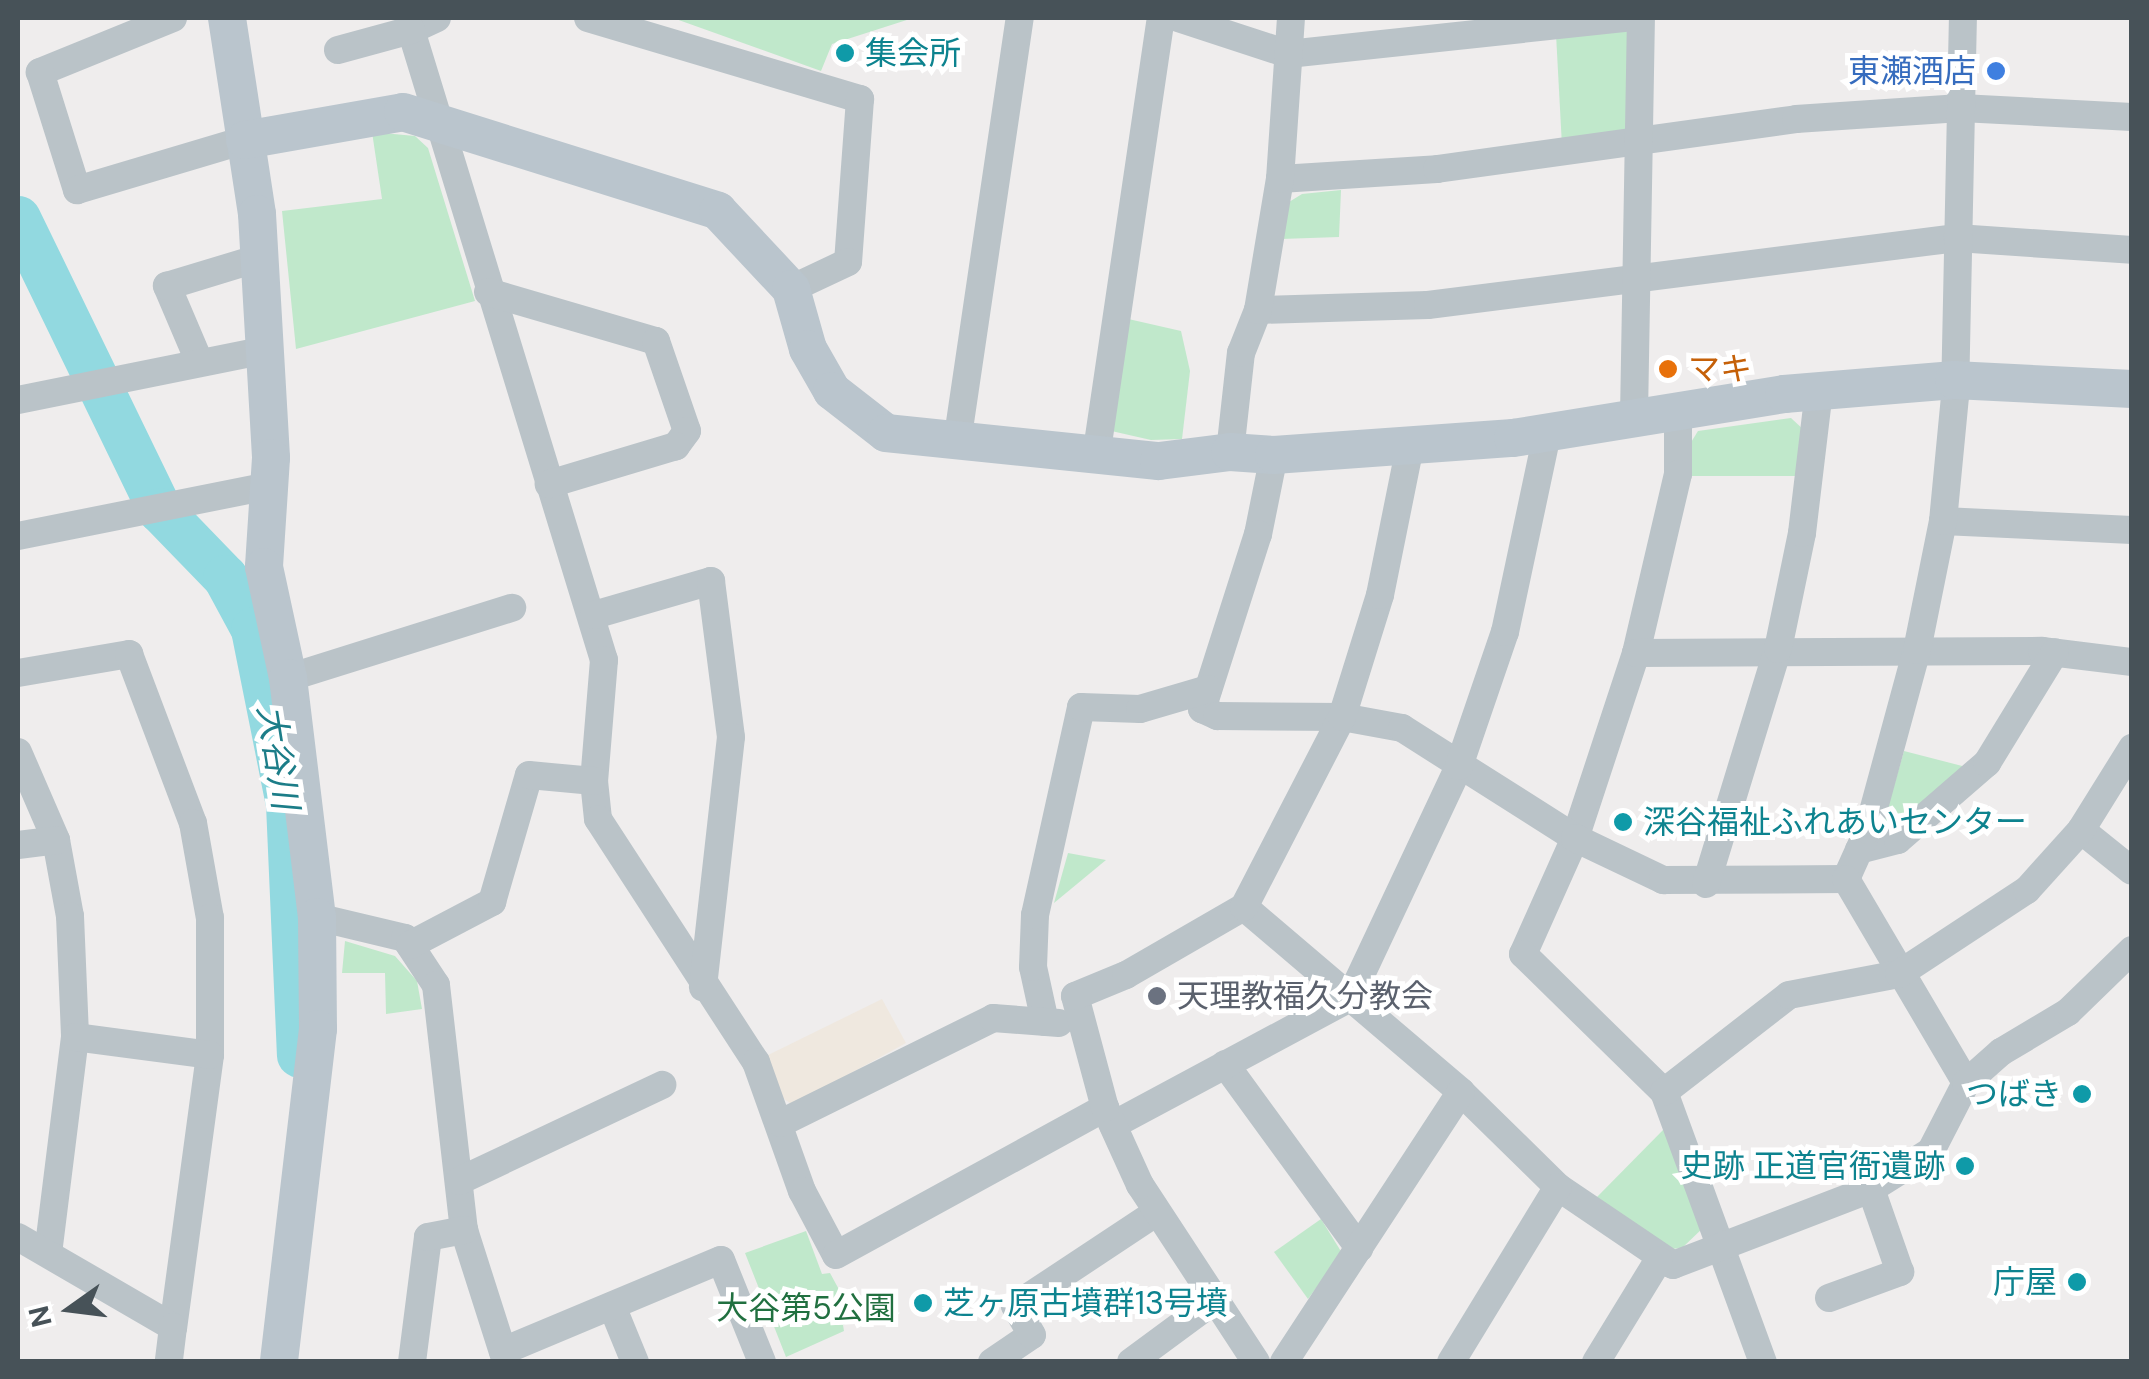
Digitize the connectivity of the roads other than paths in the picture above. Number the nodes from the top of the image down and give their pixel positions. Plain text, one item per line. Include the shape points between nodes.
1 (174, 18) edge
2 (227, 18) edge
3 (437, 18) edge
4 (588, 18) edge
5 (1020, 18) edge
6 (1160, 18) edge
7 (1178, 18) edge
8 (1290, 18) edge
9 (1626, 18) edge
10 (1641, 18) edge
11 (1963, 18) edge
12 (411, 30) junction
13 (338, 50) dead end
14 (1288, 54) junction
15 (1960, 108) junction
16 (2132, 118) edge
17 (436, 125) junction
18 (245, 140) junction
19 (1638, 145) junction
20 (1280, 179) junction
21 (1957, 238) junction
22 (2132, 250) edge
23 (259, 258) junction
24 (1636, 277) junction
25 (791, 289) junction
26 (488, 292) junction
27 (1258, 310) junction
28 (266, 350) junction
29 (198, 361) junction
30 (1954, 380) junction
31 (2132, 389) edge
32 (1819, 390) junction
33 (18, 400) edge
34 (1678, 410) junction
35 (1634, 416) junction
36 (1547, 434) junction
37 (958, 436) junction
38 (1410, 446) junction
39 (1230, 452) junction
40 (1274, 455) junction
41 (1096, 457) junction
42 (550, 484) junction
43 (269, 486) junction
44 (1943, 522) junction
45 (2132, 530) edge
46 (18, 536) edge
47 (512, 608) dead end
48 (594, 615) junction
49 (1778, 649) junction
50 (1917, 650) junction
51 (1636, 652) junction
52 (2055, 652) junction
53 (2132, 662) edge
54 (18, 673) edge
55 (288, 678) junction
56 (1208, 688) junction
57 (1342, 717) junction
58 (2132, 748) edge
59 (18, 752) edge
60 (1460, 766) junction
61 (594, 781) junction
62 (2081, 830) junction
63 (1575, 838) junction
64 (56, 840) junction
65 (18, 845) edge
66 (1859, 850) junction
67 (2132, 870) edge
68 (1846, 879) junction
69 (1706, 884) junction
70 (1244, 907) junction
71 (317, 916) junction
72 (410, 944) junction
73 (2132, 950) edge
74 (1899, 974) junction
75 (703, 987) junction
76 (1350, 998) junction
77 (1045, 1022) junction
78 (1081, 1025) junction
79 (75, 1037) junction
80 (210, 1055) junction
81 (1225, 1064) junction
82 (1966, 1083) junction
83 (662, 1085) dead end
84 (1460, 1092) junction
85 (1664, 1092) junction
86 (1108, 1116) junction
87 (780, 1123) junction
88 (459, 1181) junction
89 (1558, 1187) junction
90 (1870, 1189) junction
91 (1157, 1212) junction
92 (464, 1230) junction
93 (18, 1237) edge
94 (1724, 1246) junction
95 (1359, 1248) junction
96 (48, 1253) junction
97 (1658, 1261) junction
98 (1830, 1298) dead end
99 (1215, 1300) junction
100 (612, 1306) junction
101 (173, 1327) junction
102 (1754, 1355) edge
103 (504, 1356) edge
104 (169, 1362) edge
105 (280, 1362) edge
106 (412, 1362) edge
107 (634, 1362) edge
108 (762, 1362) edge
109 (992, 1362) edge
110 (1132, 1362) edge
111 (1256, 1362) edge
112 (1284, 1362) edge
113 (1451, 1362) edge
114 (1596, 1362) edge

1 - 18 street via 40,72 78,190
2 - 18 street
3 - 12 street
4 - 25 street via 860,99 848,262
5 - 37 street
6 - 41 street
7 - 14 street
8 - 14 street
9 - 14 street
10 - 19 street
11 - 15 street
12 - 13 street
12 - 17 street
14 - 20 street
15 - 16 street
15 - 19 street via 1796,119
15 - 21 street
17 - 18 street via 403,112
17 - 25 street via 718,211
17 - 26 street
18 - 23 street
19 - 20 street via 1438,170
19 - 24 street
20 - 27 street
21 - 22 street
21 - 24 street
21 - 30 street
23 - 28 street
23 - 29 street via 167,286
24 - 27 street via 1428,305
24 - 35 street
25 - 37 street via 808,349 832,391 886,433
26 - 42 street
26 - 42 street via 656,341 686,431 676,446
27 - 39 street via 1241,353
28 - 29 street
28 - 43 street
29 - 33 street
30 - 31 street
30 - 32 street
30 - 44 street
32 - 34 street
32 - 49 street via 1802,533
34 - 35 street
34 - 51 street via 1678,474
35 - 36 street
36 - 38 street
36 - 60 street via 1505,632
37 - 41 street
38 - 40 street
38 - 57 street via 1380,595
39 - 40 street
39 - 41 street via 1159,462
40 - 56 street via 1258,534
42 - 48 street
43 - 46 street
43 - 55 street via 264,567
44 - 45 street
44 - 50 street
47 - 55 street
48 - 61 street via 604,660
48 - 75 street via 711,581 731,737
49 - 50 street
49 - 51 street
49 - 69 street
50 - 52 street
50 - 66 street
51 - 63 street
52 - 53 street
52 - 66 street via 1988,763 1898,840
54 - 80 street via 129,654 193,823 210,918
55 - 71 street
56 - 57 street via 1202,709 1217,716
56 - 77 street via 1140,710 1080,707 1035,915 1033,967
57 - 60 street via 1402,728
57 - 70 street
58 - 62 street
59 - 64 street
60 - 63 street
60 - 76 street
61 - 72 street via 529,775 492,902
61 - 75 street via 598,818
62 - 67 street
62 - 74 street via 2026,890
63 - 69 street via 1663,880
63 - 85 street via 1523,954
64 - 65 street
64 - 79 street via 70,916
66 - 68 street
68 - 69 street
68 - 74 street
70 - 76 street
70 - 78 street via 1126,975 1075,996
71 - 72 street
71 - 105 street via 318,1028
72 - 88 street via 436,985
73 - 82 street via 2068,1012
74 - 82 street
74 - 85 street via 1789,994
75 - 87 street via 756,1062
76 - 81 street
76 - 84 street
77 - 78 street
77 - 87 street via 993,1018
78 - 86 street
79 - 80 street
79 - 96 street
80 - 101 street
81 - 86 street
81 - 95 street
82 - 90 street via 1931,1151
83 - 88 street
84 - 89 street
84 - 95 street
85 - 94 street
86 - 87 street via 836,1255 802,1191
86 - 91 street
88 - 92 street
89 - 97 street
89 - 113 street
90 - 94 street
90 - 98 street via 1900,1272
91 - 99 street
91 - 109 street via 1014,1306 1032,1335
92 - 103 street
92 - 106 street via 428,1237
93 - 96 street
94 - 97 street via 1673,1266
94 - 102 street
95 - 112 street
96 - 101 street
97 - 114 street
99 - 110 street
99 - 111 street
100 - 103 street
100 - 107 street
100 - 108 street via 721,1260
101 - 104 street

